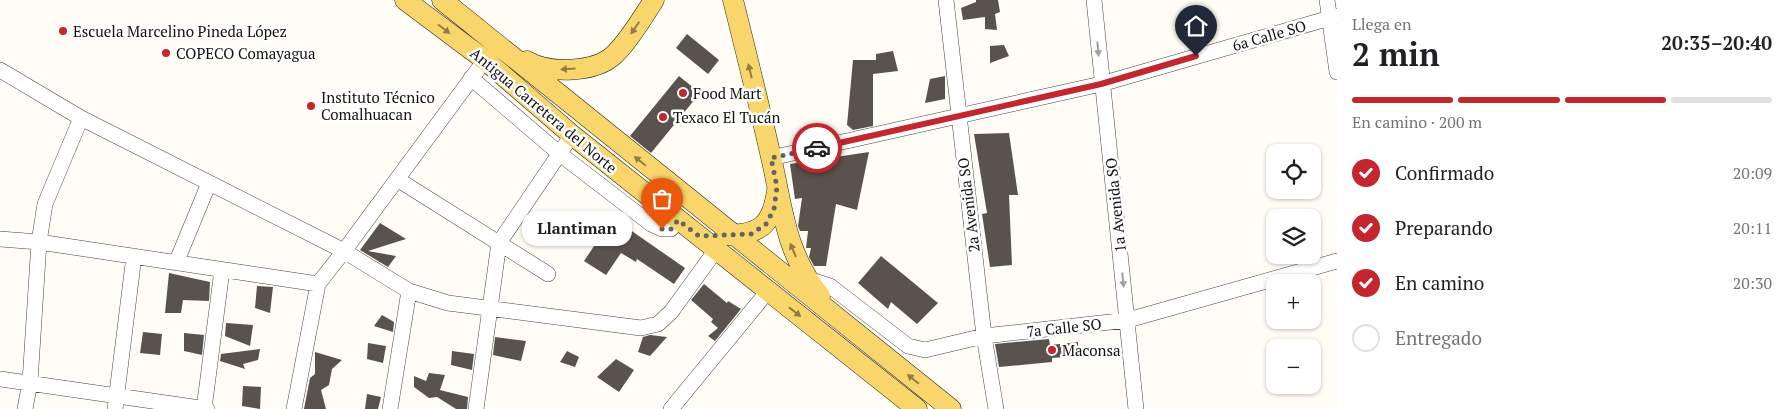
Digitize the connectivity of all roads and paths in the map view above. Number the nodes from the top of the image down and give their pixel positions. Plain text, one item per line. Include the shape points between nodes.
1 (405, 0) edge
2 (442, 0) edge
3 (654, 0) edge
4 (733, 0) edge
5 (946, 0) edge
6 (1094, 0) edge
7 (1327, 0) edge
8 (1333, 17) edge
9 (500, 45) junction
10 (485, 60) junction
11 (0, 70) edge
12 (1337, 72) edge
13 (471, 78) junction
14 (1101, 84) junction
15 (958, 116) junction
16 (81, 118) junction
17 (572, 135) junction
18 (560, 154) junction
19 (771, 158) junction
20 (397, 179) junction
21 (209, 183) junction
22 (777, 187) junction
23 (678, 220) junction
24 (733, 235) junction
25 (699, 236) junction
26 (0, 239) edge
27 (39, 242) junction
28 (499, 243) junction
29 (716, 250) junction
30 (344, 251) junction
31 (134, 256) junction
32 (1337, 260) edge
33 (176, 263) junction
34 (222, 270) junction
35 (548, 274) dead end
36 (806, 278) junction
37 (318, 284) junction
38 (409, 291) junction
39 (768, 291) junction
40 (489, 307) junction
41 (838, 319) junction
42 (1128, 320) junction
43 (984, 336) junction
44 (0, 379) edge
45 (30, 382) junction
46 (116, 402) edge
47 (25, 409) edge
48 (205, 409) edge
49 (294, 409) edge
50 (390, 409) edge
51 (476, 409) edge
52 (671, 409) edge
53 (917, 409) edge
54 (951, 409) edge
55 (996, 409) edge
56 (1136, 409) edge

1 -> 10 main road, Antigua Carretera del Norte
2 - 9 main road, Antigua Carretera del Norte
3 -> 9 main road via 614,55 602,63 575,69 537,67
19 -> 4 main road
5 - 15 street, 2a Avenida SO
6 -> 14 street, 1a Avenida SO
7 - 8 street
8 - 12 street
8 - 14 street, 6a Calle SO
24 -> 9 main road, Antigua Carretera del Norte
10 - 13 street
10 - 17 main road, Antigua Carretera del Norte
11 - 16 street
13 - 18 street
13 - 20 street
14 - 15 street, 6a Calle SO
14 -> 42 street, 1a Avenida SO
15 - 19 street, 6a Calle SO
15 - 43 street, 2a Avenida SO
16 - 21 street
16 - 27 street via 45,204
17 - 18 street
17 - 23 main road, Antigua Carretera del Norte
18 - 23 street via 651,224 671,229
18 - 28 street
19 - 22 main road
20 - 28 street
20 - 30 street
21 - 30 street
21 - 33 street
22 - 24 main road via 774,209 766,224 751,234
36 -> 22 main road via 790,245
23 - 25 main road, Antigua Carretera del Norte
24 - 25 main road
24 - 41 main road, Antigua Carretera del Norte
25 - 29 main road, Antigua Carretera del Norte
26 - 27 street
27 - 31 street
27 - 45 street
28 - 35 street
28 - 40 street
29 - 39 main road, Antigua Carretera del Norte
29 - 40 street via 671,312 658,324 641,328
30 - 37 street
30 - 38 street
31 - 33 street
31 - 46 street
32 - 42 street, 7a Calle SO
33 - 34 street
34 - 37 street
34 - 48 street
36 - 41 main road
36 - 43 street, 7a Calle SO via 830,286 916,350
37 - 49 street
38 - 40 street via 448,303
38 - 50 street
39 - 52 street
39 -> 53 main road, Antigua Carretera del Norte
40 - 51 street
54 -> 41 main road, Antigua Carretera del Norte
42 - 43 street, 7a Calle SO
42 - 56 street, 1a Avenida SO
43 - 55 street, 2a Avenida SO
44 - 45 street
45 - 46 street
45 - 47 street
46 - 48 street

